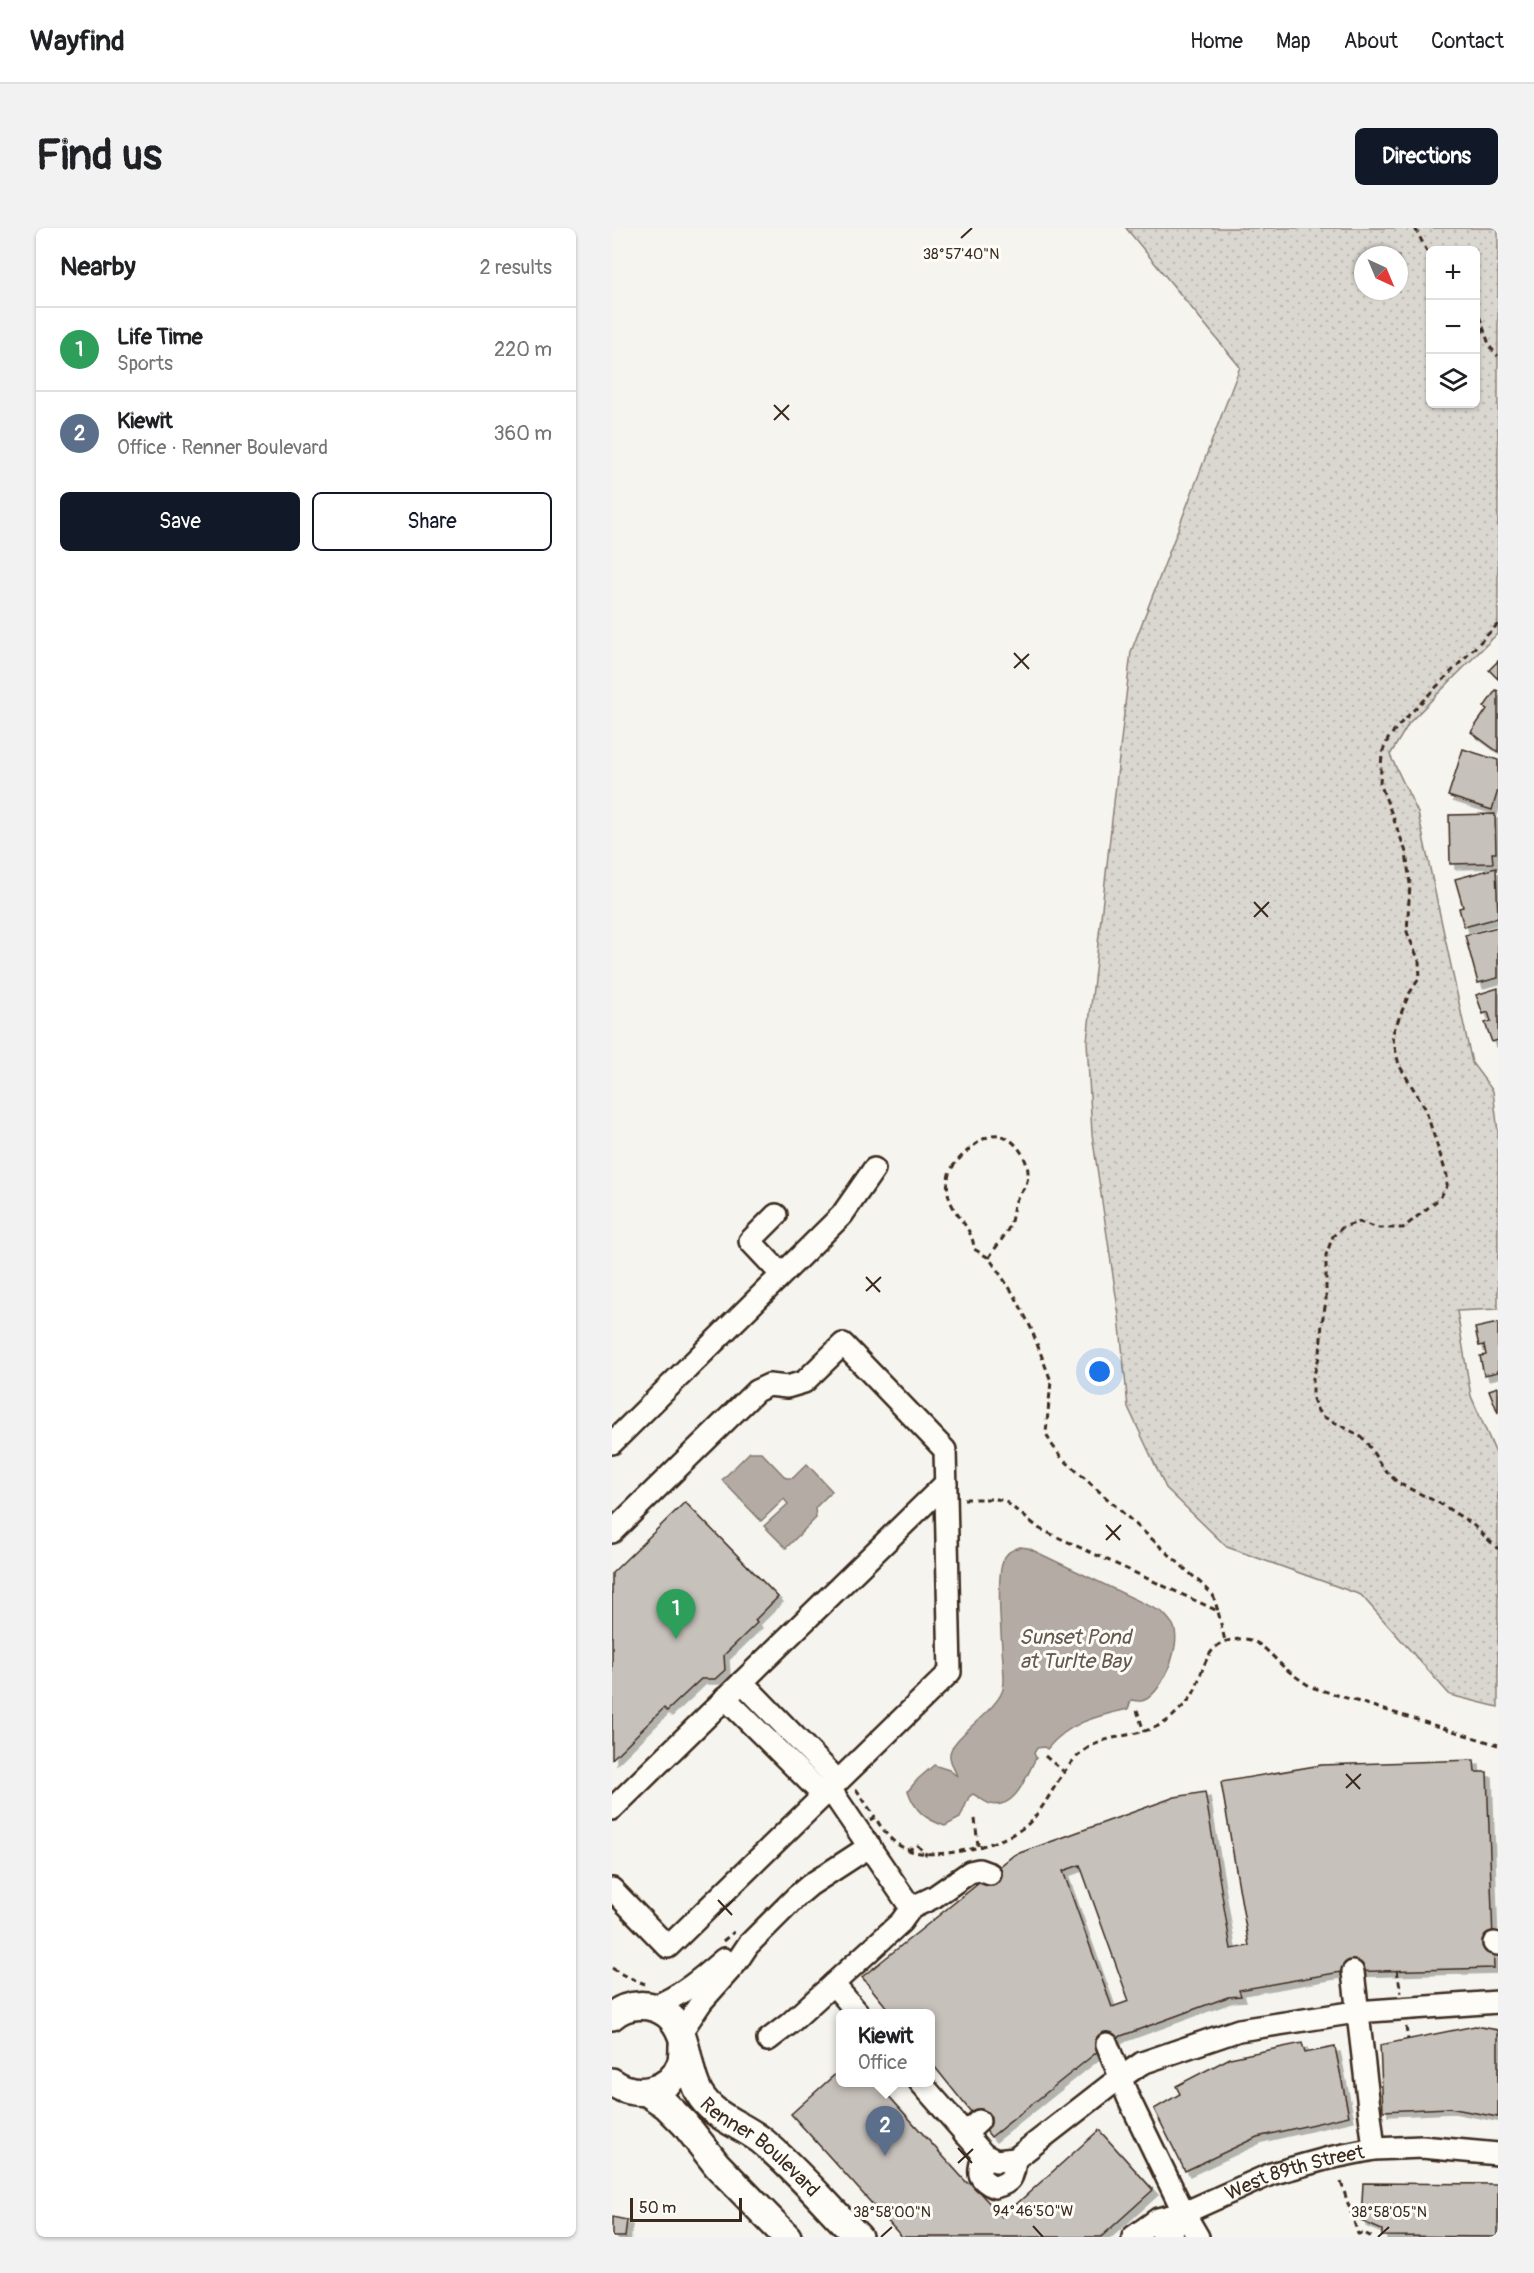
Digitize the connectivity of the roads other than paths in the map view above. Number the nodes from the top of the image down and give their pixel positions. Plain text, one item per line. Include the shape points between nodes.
1 (874, 1169) dead end
2 (776, 1215) dead end
3 (781, 1274) junction
4 (612, 1443) edge
5 (946, 1491) junction
6 (612, 1532) edge
7 (742, 1682) junction
8 (725, 1698) junction
9 (836, 1788) junction
10 (612, 1809) edge
11 (870, 1845) junction
12 (990, 1874) dead end
13 (612, 1889) edge
14 (911, 1908) junction
15 (741, 1938) junction
16 (1353, 1972) dead end
17 (833, 1984) junction
18 (612, 1992) edge
19 (650, 1999) junction
20 (1498, 2002) edge
21 (855, 2009) edge
22 (1356, 2012) junction
23 (612, 2016) edge
24 (682, 2038) junction
25 (768, 2040) dead end
26 (1107, 2044) dead end
27 (1122, 2078) junction
28 (926, 2087) edge
29 (625, 2092) edge
30 (1374, 2149) junction
31 (1498, 2154) edge
32 (1184, 2213) junction
33 (787, 2237) edge
34 (858, 2237) edge
35 (1133, 2237) edge
36 (1163, 2237) edge
37 (1198, 2237) edge

1 - 3 street via 842,1215
2 - 3 street via 750,1240
3 - 4 street
5 - 6 street via 945,1450 843,1344 804,1382 788,1387 769,1385 756,1391
5 - 7 street
5 - 9 street via 950,1672
7 - 8 street
7 - 9 street
8 - 9 street
8 - 10 street
9 - 11 street
9 - 13 street via 669,1947
11 - 14 street
11 - 15 street
12 - 14 street via 970,1872
14 - 17 street via 901,1922
15 - 19 street via 728,1956 674,1999
15 - 24 street via 736,1963 702,2001
16 - 22 street, West 89th Street
17 - 21 street
17 - 25 street
18 - 19 main road via 626,2000
19 - 23 main road
19 - 24 main road via 667,2014
20 - 22 street
22 - 27 street via 1239,2030 1142,2063
22 - 30 street, West 89th Street
24 - 29 main road via 682,2063 675,2076 667,2083
24 - 34 main road, Renner Boulevard via 692,2076 705,2102 776,2153
26 - 27 street
27 - 28 street via 1015,2159 996,2161 984,2155 972,2128
27 - 32 street
29 - 33 main road, Renner Boulevard via 666,2105
30 - 31 street via 1422,2147
30 - 32 street, West 89th Street via 1271,2174
32 - 35 street, West 89th Street via 1158,2219
32 - 36 street, West 89th Street
32 - 37 street

